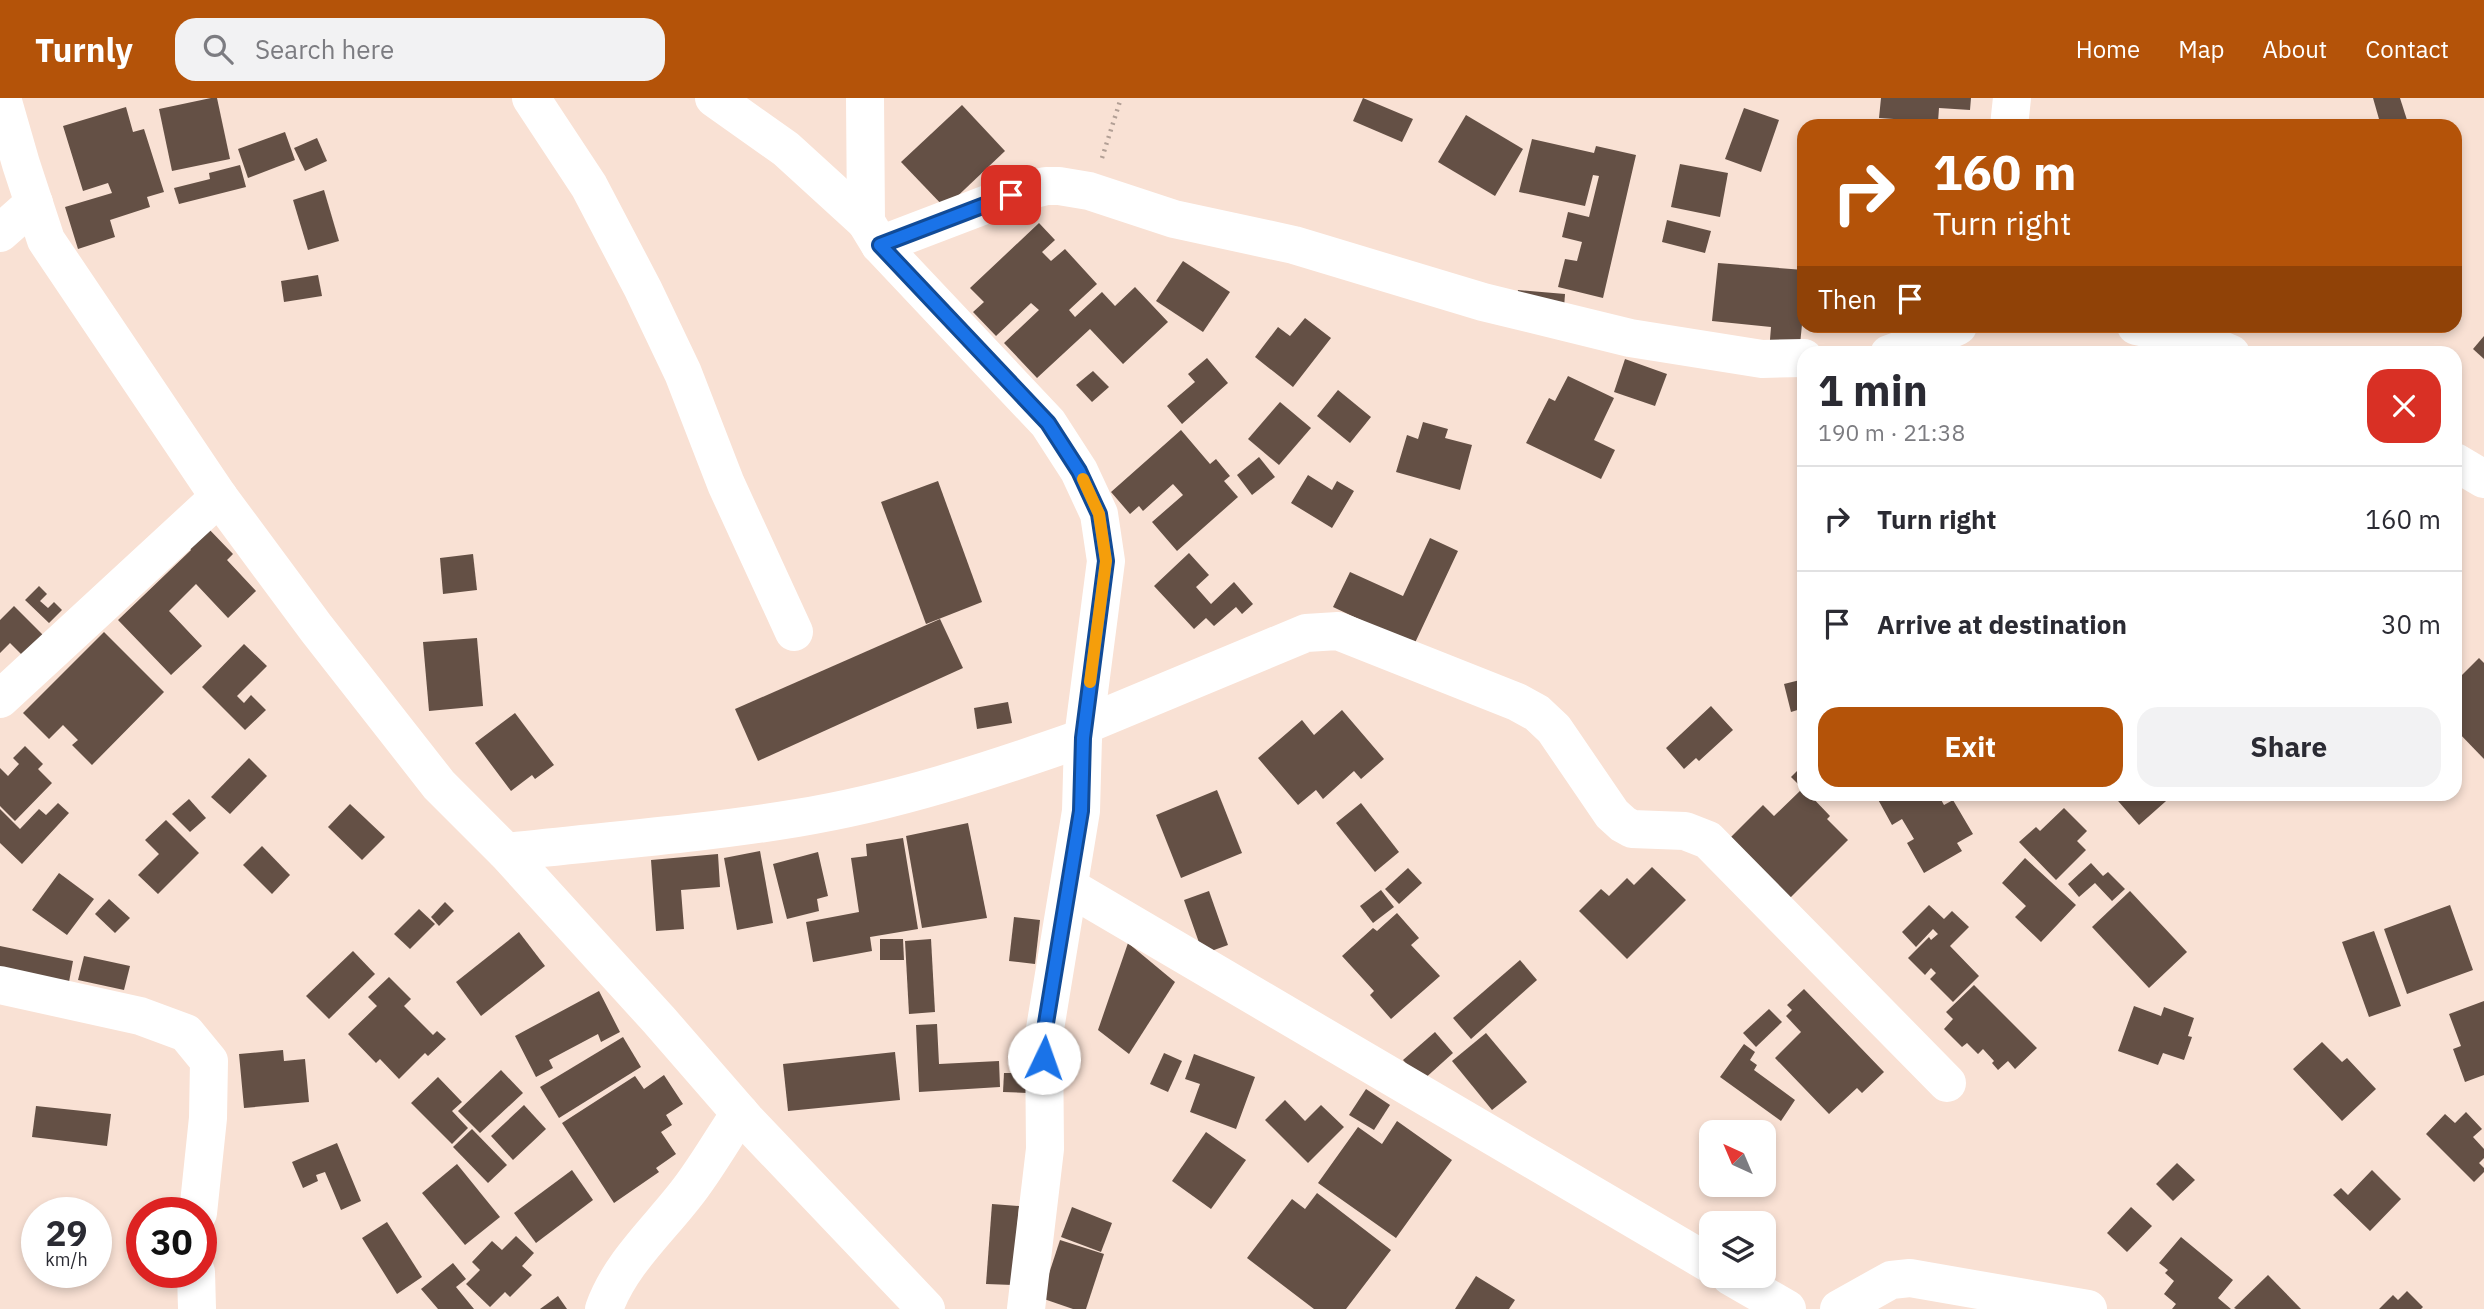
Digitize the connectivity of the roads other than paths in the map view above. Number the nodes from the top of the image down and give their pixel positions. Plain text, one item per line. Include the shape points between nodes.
1 (2, 98) edge
2 (531, 98) edge
3 (714, 98) edge
4 (865, 98) edge
5 (2012, 98) edge
6 (2010, 119) edge
7 (34, 203) junction
8 (0, 233) edge
9 (873, 233) junction
10 (1943, 333) edge
11 (2168, 333) edge
12 (1911, 346) edge
13 (2212, 346) edge
14 (1797, 358) edge
15 (2462, 466) edge
16 (2484, 479) edge
17 (219, 497) junction
18 (794, 632) dead end
19 (0, 699) edge
20 (1084, 732) junction
21 (506, 852) junction
22 (1069, 887) junction
23 (0, 985) edge
24 (1947, 1083) dead end
25 (740, 1113) junction
26 (200, 1197) edge
27 (1699, 1257) edge
28 (196, 1288) edge
29 (1751, 1288) edge
30 (197, 1309) edge
31 (604, 1309) edge
32 (926, 1309) edge
33 (1026, 1309) edge
34 (1787, 1309) edge
35 (1839, 1309) edge
36 (2088, 1309) edge

1 - 7 street
2 - 18 street via 589,186 643,289
3 - 9 street via 786,149
4 - 9 street
5 - 6 street
7 - 8 street
7 - 17 street via 46,240
9 - 14 street via 1046,186 1088,191 1174,219 1294,245 1483,302 1630,338 1762,359
9 - 20 street via 1048,423 1079,471 1099,514 1106,561
10 - 12 street
11 - 13 street
15 - 16 street
17 - 19 street
17 - 21 street via 439,785
20 - 21 street via 961,779 883,801 797,818
20 - 22 street via 1081,811
20 - 24 street via 1306,632 1338,631 1517,702 1554,729 1623,824 1632,829 1685,831 1708,840
21 - 25 street
22 - 27 street
22 - 33 street via 1044,1035 1045,1149
23 - 26 street via 140,1016 186,1033 209,1061
25 - 31 street via 692,1186 638,1251
25 - 32 street
28 - 30 street
29 - 34 street
35 - 36 street via 1891,1280 1910,1278

